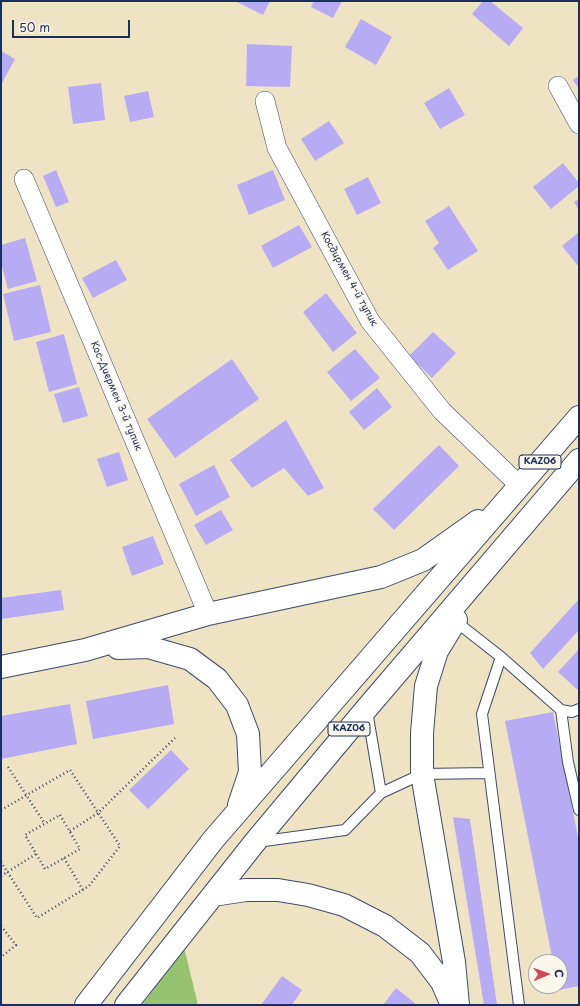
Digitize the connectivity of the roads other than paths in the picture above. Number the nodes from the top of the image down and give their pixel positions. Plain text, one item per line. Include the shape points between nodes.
1 (558, 86) dead end
2 (265, 101) dead end
3 (579, 124) edge
4 (24, 179) dead end
5 (579, 417) edge
6 (579, 460) edge
7 (520, 486) junction
8 (501, 507) junction
9 (506, 545) junction
10 (208, 614) junction
11 (455, 621) junction
12 (85, 650) junction
13 (501, 657) junction
14 (1, 667) edge
15 (367, 708) junction
16 (579, 708) edge
17 (561, 710) junction
18 (489, 773) junction
19 (422, 774) junction
20 (381, 793) junction
21 (579, 810) edge
22 (236, 814) junction
23 (255, 842) junction
24 (213, 895) junction
25 (86, 1005) edge
26 (126, 1005) edge
27 (452, 1005) edge
28 (458, 1005) edge
29 (519, 1005) edge

1 - 3 street
2 - 7 street, Косдирмен 4-й тупик via 277,148 370,321 442,411
4 - 10 street, Кос-Диермен 3-й тупик
5 - 7 highway, KАZ06
6 - 9 highway, KАZ06
7 - 8 highway, KАZ06
8 - 10 highway via 423,560 381,577
8 - 22 highway, KАZ06
9 - 11 highway, KАZ06
9 - 15 highway, KАZ06
10 - 12 highway
11 - 13 lane
11 - 19 highway, KАZ06 via 437,651 426,686
12 - 14 highway
12 - 22 highway via 148,647 190,659 217,679 237,705 248,734 250,772
13 - 17 lane
13 - 18 lane via 482,714
15 - 20 lane
15 - 23 highway, KАZ06
16 - 17 lane via 572,712
17 - 21 lane via 568,762
18 - 19 lane
18 - 29 lane
19 - 20 lane
19 - 28 highway, KАZ06 via 454,962
20 - 23 lane via 345,830
22 - 25 highway, KАZ06 via 213,840
23 - 24 highway, KАZ06
24 - 26 highway, KАZ06
24 - 27 highway via 246,890 278,890 344,905 385,926 420,953 442,982

